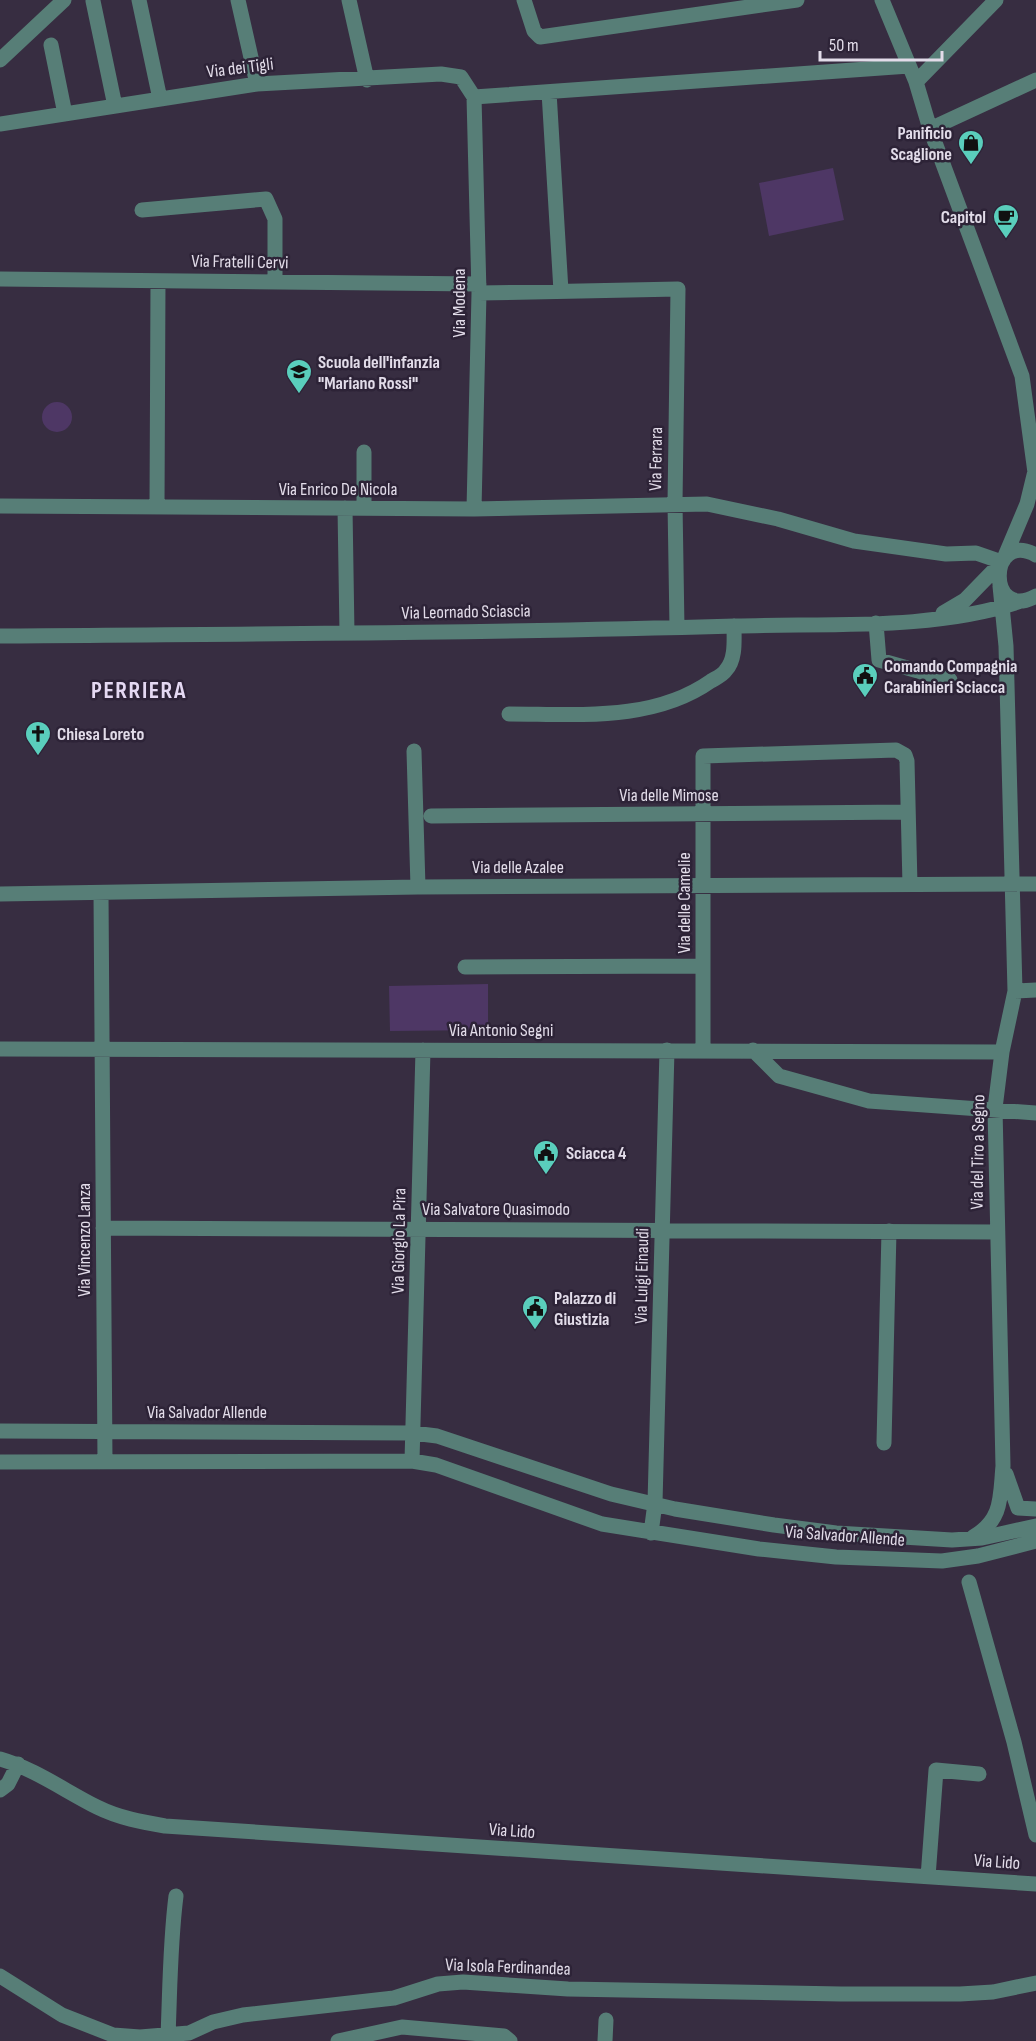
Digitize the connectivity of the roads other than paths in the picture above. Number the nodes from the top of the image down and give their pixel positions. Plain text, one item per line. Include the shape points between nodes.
1 (64, 0) edge
2 (140, 0) edge
3 (238, 0) edge
4 (349, 0) edge
5 (524, 0) edge
6 (797, 0) edge
7 (882, 0) edge
8 (996, 0) edge
9 (93, 1) edge
10 (51, 45) dead end
11 (0, 60) edge
12 (909, 66) junction
13 (367, 80) junction
14 (1036, 80) edge
15 (916, 82) junction
16 (257, 84) junction
17 (549, 92) junction
18 (474, 97) junction
19 (160, 99) junction
20 (115, 106) junction
21 (65, 114) junction
22 (0, 124) edge
23 (930, 129) junction
24 (142, 210) dead end
25 (0, 279) edge
26 (158, 281) junction
27 (275, 282) junction
28 (479, 288) junction
29 (678, 289) joint
30 (561, 291) junction
31 (1029, 373) edge
32 (364, 452) dead end
33 (1035, 476) edge
34 (675, 503) junction
35 (0, 506) edge
36 (158, 507) junction
37 (345, 508) junction
38 (364, 508) junction
39 (474, 509) junction
40 (1036, 555) edge
41 (1002, 562) junction
42 (1000, 586) junction
43 (1030, 598) edge
44 (1003, 607) junction
45 (933, 618) junction
46 (876, 623) junction
47 (734, 626) junction
48 (677, 628) junction
49 (347, 633) junction
50 (0, 636) edge
51 (1006, 646) junction
52 (950, 680) dead end
53 (509, 714) dead end
54 (414, 751) dead end
55 (908, 812) junction
56 (703, 814) junction
57 (431, 816) dead end
58 (1036, 884) edge
59 (910, 885) junction
60 (1012, 885) junction
61 (703, 886) junction
62 (418, 887) junction
63 (101, 893) junction
64 (0, 894) edge
65 (703, 966) junction
66 (465, 967) dead end
67 (1036, 990) edge
68 (1015, 992) junction
69 (0, 1049) edge
70 (102, 1049) junction
71 (423, 1050) junction
72 (667, 1050) junction
73 (703, 1050) junction
74 (753, 1050) junction
75 (1002, 1052) junction
76 (995, 1108) junction
77 (1036, 1113) edge
78 (103, 1228) junction
79 (418, 1229) junction
80 (662, 1230) junction
81 (889, 1231) junction
82 (997, 1232) junction
83 (0, 1431) edge
84 (105, 1431) junction
85 (413, 1433) junction
86 (884, 1443) dead end
87 (412, 1461) junction
88 (0, 1462) edge
89 (105, 1462) junction
90 (1003, 1466) junction
91 (655, 1503) junction
92 (1036, 1509) edge
93 (1036, 1526) edge
94 (651, 1533) junction
95 (970, 1539) junction
96 (1036, 1541) edge
97 (969, 1582) dead end
98 (0, 1759) edge
99 (18, 1764) junction
100 (979, 1774) dead end
101 (0, 1790) edge
102 (1036, 1835) edge
103 (928, 1877) junction
104 (1036, 1884) edge
105 (176, 1896) dead end
106 (0, 1976) edge
107 (1036, 1983) edge
108 (606, 2020) dead end
109 (168, 2036) junction
110 (338, 2041) edge
111 (510, 2041) edge
112 (605, 2041) edge

1 - 11 street
2 - 19 street
3 - 16 street
4 - 13 street
5 - 6 street via 534,31 540,37
7 - 12 street
8 - 15 street
9 - 20 street
10 - 21 street
12 - 15 street
12 - 17 street
13 - 16 street, Via dei Tigli
13 - 18 street, Via dei Tigli via 461,76
14 - 23 street
15 - 23 street
16 - 19 street, Via dei Tigli
17 - 18 street
17 - 30 street
18 - 28 street, Via Modena
19 - 20 street, Via dei Tigli
20 - 21 street, Via dei Tigli
21 - 22 street, Via dei Tigli
23 - 31 street
24 - 27 street via 266,199 275,219
25 - 26 street, Via Fratelli Cervi
26 - 27 street, Via Fratelli Cervi
26 - 36 street
27 - 28 street, Via Fratelli Cervi
28 - 30 street, Via Fratelli Cervi
28 - 39 street, Via Modena
29 - 30 street, Via Fratelli Cervi
29 - 34 street, Via Ferrara
31 - 33 street
32 - 38 street
33 - 41 street
34 - 39 street, Via Enrico De Nicola
34 - 41 street, Via Enrico De Nicola via 727,508 854,541 946,554 976,553
34 - 48 street, Via Ferrara
35 - 36 street, Via Enrico De Nicola
36 - 37 street, Via Enrico De Nicola
37 - 38 street, Via Enrico De Nicola
37 - 49 street
38 - 39 street, Via Enrico De Nicola
40 - 41 street via 1020,551
41 - 42 street, Via del Tiro a Segno via 997,574
41 - 45 street via 965,600
42 - 43 street via 1008,597
42 - 44 street, Via del Tiro a Segno
43 - 44 street, Via Leornado Sciascia
43 - 51 street via 1015,617
44 - 45 street, Via Leornado Sciascia
44 - 51 street, Via del Tiro a Segno
45 - 46 street, Via Leornado Sciascia
46 - 47 street, Via Leornado Sciascia
46 - 52 street via 879,660
47 - 48 street, Via Leornado Sciascia
47 - 53 street via 733,654 727,670 697,691 657,706 616,714
48 - 49 street, Via Leornado Sciascia
49 - 50 street, Via Leornado Sciascia
51 - 60 street, Via del Tiro a Segno
54 - 62 street
55 - 56 street, Via delle Mimose
55 - 56 street, Via delle Camelie via 907,761 896,750 703,756
55 - 59 street
56 - 57 street, Via delle Mimose
56 - 61 street, Via delle Camelie
58 - 60 street, Via delle Azalee
59 - 60 street, Via delle Azalee
59 - 61 street, Via delle Azalee
60 - 68 street, Via del Tiro a Segno
61 - 62 street, Via delle Azalee
61 - 65 street, Via delle Camelie
62 - 63 street, Via delle Azalee
63 - 64 street, Via delle Azalee
63 - 70 street, Via Vincenzo Lanza
65 - 66 street
65 - 73 street, Via delle Camelie
67 - 68 street
68 - 75 street, Via del Tiro a Segno
69 - 70 street, Via Antonio Segni
70 - 71 street, Via Antonio Segni
70 - 78 street, Via Vincenzo Lanza
71 - 72 street, Via Antonio Segni
71 - 79 street, Via Giorgio La Pira
72 - 73 street, Via Antonio Segni
72 - 80 street, Via Luigi Einaudi
73 - 74 street, Via Antonio Segni
74 - 75 street, Via Antonio Segni
74 - 76 street via 779,1076 869,1101
75 - 76 street, Via del Tiro a Segno
76 - 77 street
76 - 82 street, Via del Tiro a Segno
78 - 79 street, Via Salvatore Quasimodo
78 - 84 street, Via Vincenzo Lanza
79 - 80 street, Via Salvatore Quasimodo
79 - 85 street, Via Giorgio La Pira
80 - 81 street, Via Salvatore Quasimodo
80 - 91 street, Via Luigi Einaudi
81 - 82 street, Via Salvatore Quasimodo
81 - 86 street
82 - 90 street, Via del Tiro a Segno
83 - 84 street, Via Salvador Allende
84 - 85 street, Via Salvador Allende
84 - 89 street, Via Vincenzo Lanza
85 - 87 street
85 - 91 street, Via Salvador Allende via 437,1436 611,1494
87 - 89 street, Via Salvador Allende
87 - 94 street, Via Salvador Allende via 602,1524
88 - 89 street, Via Salvador Allende
90 - 92 street via 1018,1508
90 - 95 street, Via del Tiro a Segno via 995,1519 985,1531
91 - 94 street
91 - 95 street, Via Salvador Allende via 836,1533
93 - 95 street, Via Salvador Allende
94 - 96 street, Via Salvador Allende via 826,1556 942,1561
97 - 102 street
98 - 99 street, Via Lido
99 - 101 street via 8,1784
99 - 103 street, Via Lido via 99,1808 165,1826
100 - 103 street via 936,1770
103 - 104 street, Via Lido
105 - 109 street via 170,1943
106 - 109 street, Via Isola Ferdinandea via 62,2015 113,2035
107 - 109 street, Via Isola Ferdinandea via 960,1994 841,1994 438,1983 394,1998 243,2015 213,2022 189,2034
108 - 112 street
110 - 111 street via 402,2026 504,2036

